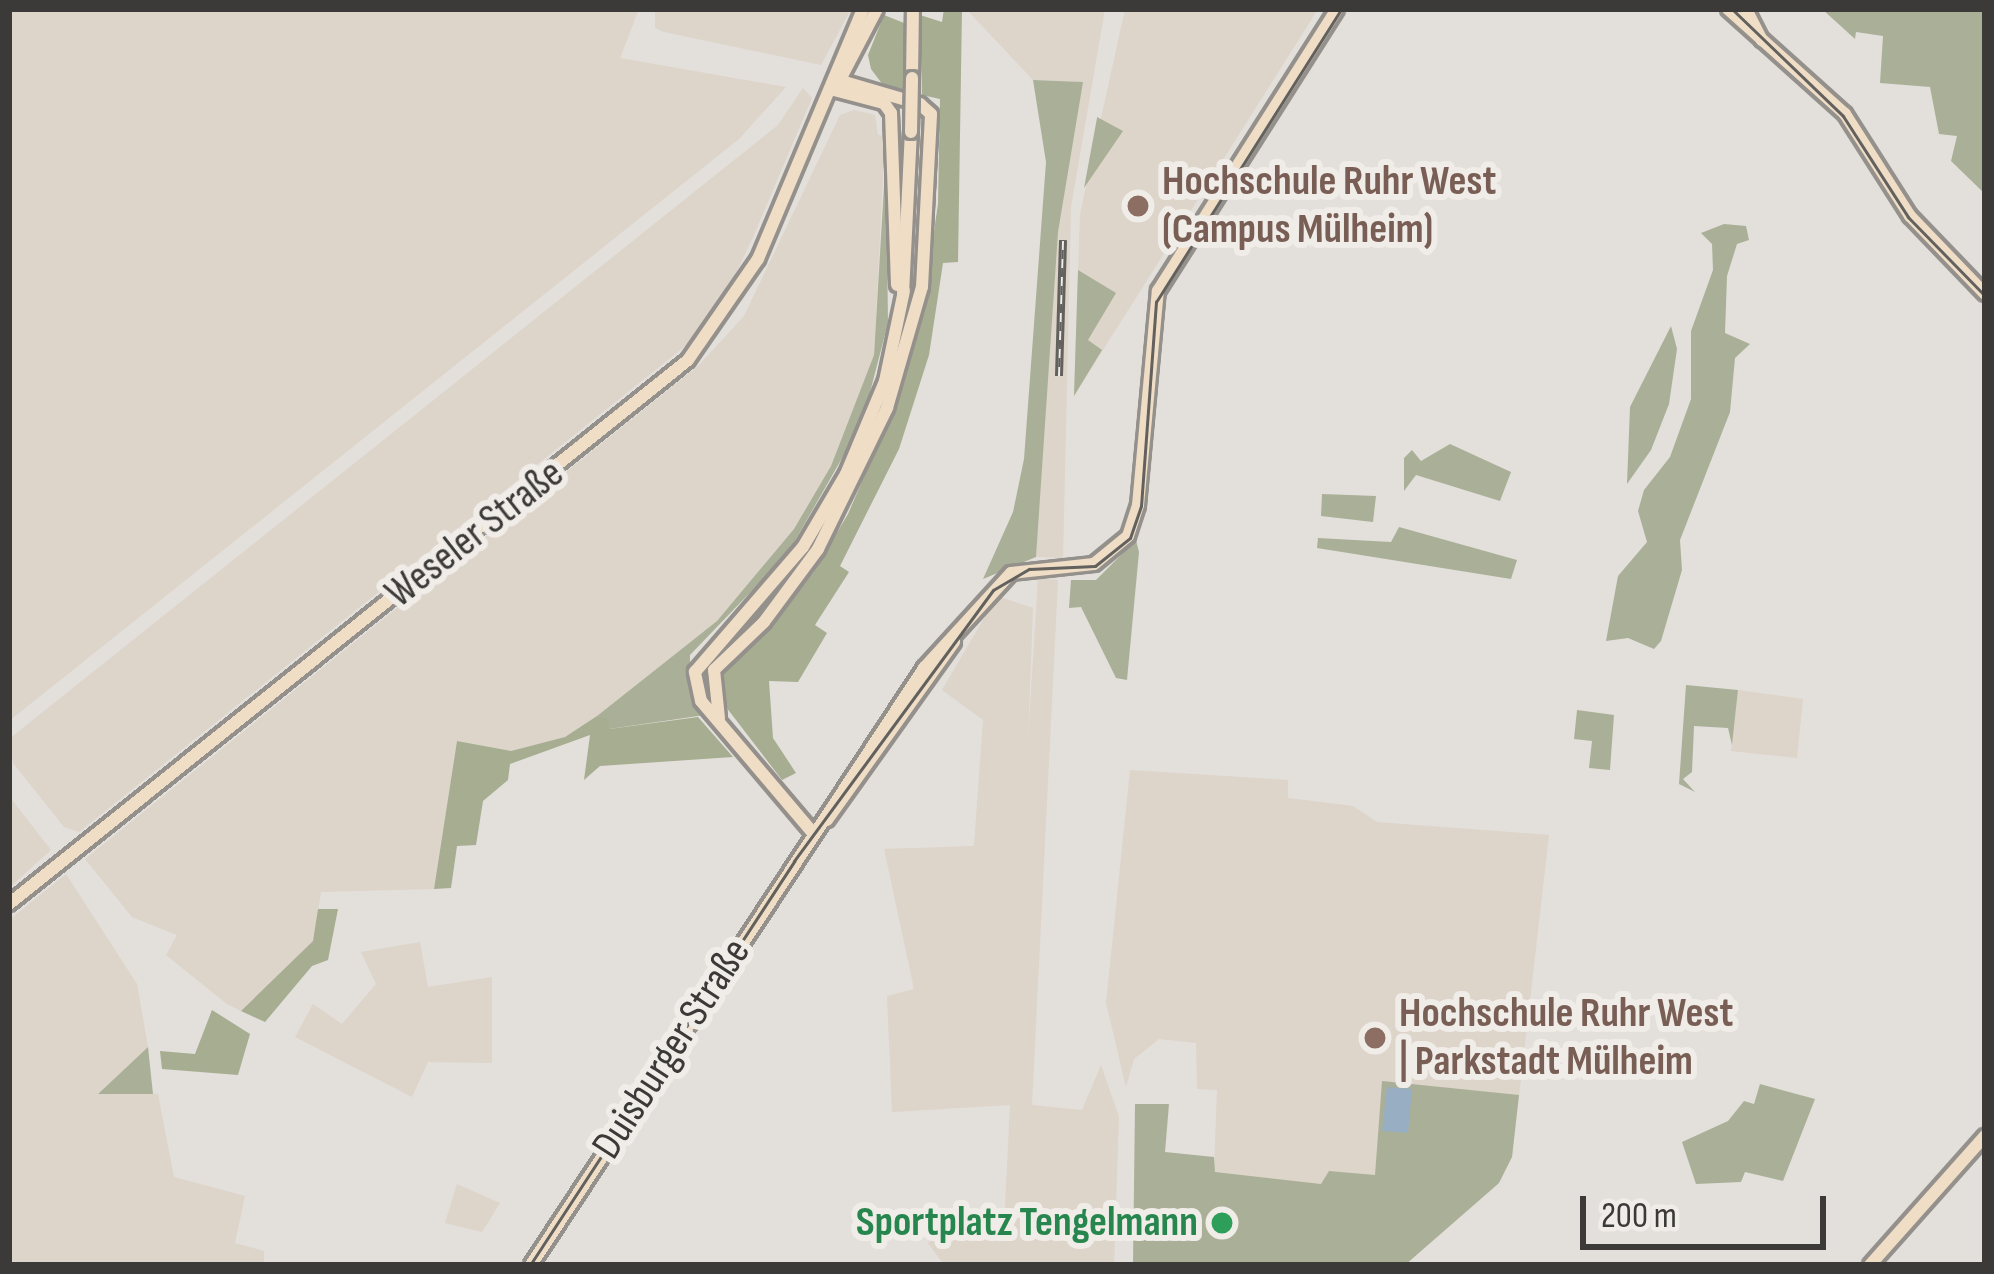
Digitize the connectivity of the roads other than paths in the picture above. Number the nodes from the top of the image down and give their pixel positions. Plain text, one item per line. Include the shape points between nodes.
1 (863, 9) edge
2 (877, 9) edge
3 (913, 9) edge
4 (1337, 9) edge
5 (1728, 9) edge
6 (1746, 9) edge
7 (1762, 40) junction
8 (836, 85) junction
9 (904, 290) junction
10 (1985, 294) edge
11 (897, 323) junction
12 (887, 408) junction
13 (719, 718) junction
14 (813, 833) junction
15 (9, 904) edge
16 (1985, 1136) edge
17 (531, 1265) edge
18 (1870, 1265) edge

1 - 8 main road, Weseler Straße
2 - 8 main road, Weseler Straße
3 - 9 main road, bridge
4 - 14 main road, Duisburger Straße via 1157,291 1138,505 1128,536 1094,564 1011,573 965,622 925,691
5 - 7 main road
6 - 7 main road
7 - 10 main road via 1845,115 1910,216
8 - 11 main road via 891,113
8 - 12 main road via 920,104 933,123 922,287
8 - 15 main road, Weseler Straße via 738,297 688,360
9 - 11 main road
9 - 12 main road
11 - 13 main road via 874,414 826,512 700,661 697,692
12 - 13 main road via 791,590 714,670
13 - 14 main road
14 - 17 main road, Duisburger Straße
16 - 18 main road

